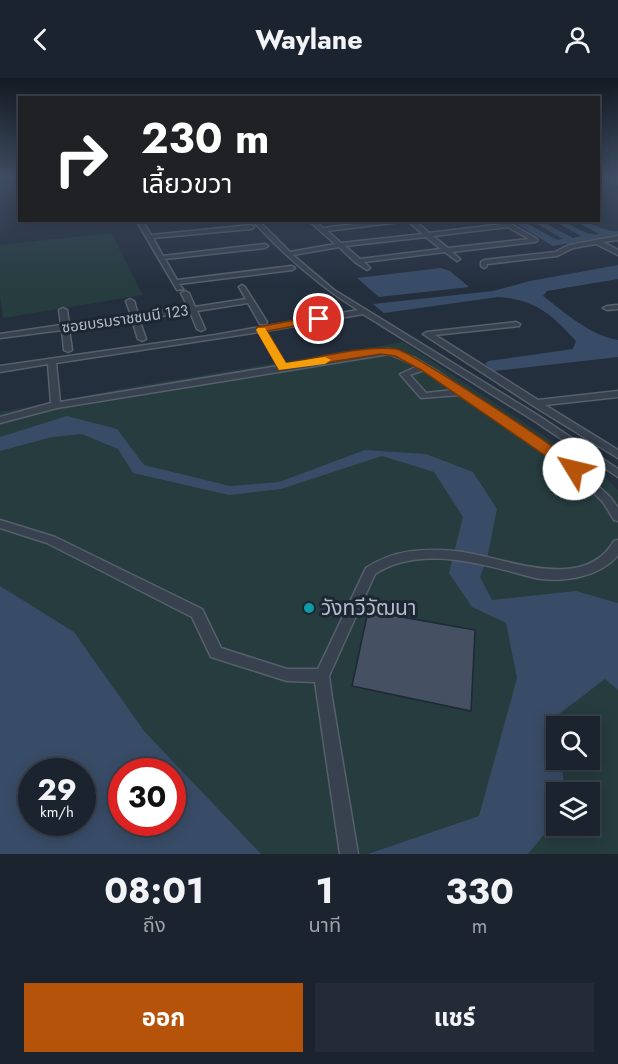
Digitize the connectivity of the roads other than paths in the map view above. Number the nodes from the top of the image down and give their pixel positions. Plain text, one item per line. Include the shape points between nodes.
1 (140, 222) edge
2 (312, 222) edge
3 (391, 222) edge
4 (411, 222) edge
5 (504, 222) edge
6 (252, 224) edge
7 (510, 225) junction
8 (321, 230) junction
9 (428, 235) junction
10 (148, 237) junction
11 (618, 238) edge
12 (596, 241) junction
13 (340, 245) junction
14 (265, 246) dead end
15 (448, 250) junction
16 (618, 253) edge
17 (289, 254) junction
18 (161, 258) junction
19 (458, 259) dead end
20 (357, 261) junction
21 (484, 266) dead end
22 (292, 268) dead end
23 (367, 268) dead end
24 (175, 282) junction
25 (242, 286) dead end
26 (130, 301) dead end
27 (250, 301) junction
28 (618, 307) edge
29 (192, 309) junction
30 (607, 309) dead end
31 (63, 310) dead end
32 (366, 311) junction
33 (136, 317) junction
34 (516, 324) dead end
35 (262, 325) junction
36 (64, 327) junction
37 (201, 329) dead end
38 (0, 336) edge
39 (142, 339) dead end
40 (68, 350) dead end
41 (52, 362) junction
42 (283, 367) junction
43 (425, 368) junction
44 (0, 369) edge
45 (461, 392) junction
46 (618, 394) edge
47 (535, 404) junction
48 (56, 405) junction
49 (0, 420) edge
50 (618, 455) edge
51 (618, 474) edge
52 (618, 517) edge
53 (0, 524) edge
54 (617, 552) edge
55 (322, 676) junction
56 (347, 846) edge

1 - 10 street
2 - 8 street
3 - 8 street
4 - 9 street
5 - 7 street
6 - 10 street
6 - 17 street
7 - 9 street
7 - 15 street via 535,240
8 - 13 street
9 - 13 street
9 - 15 street
10 - 18 street
11 - 12 street
12 - 16 street
12 - 21 street via 567,247 561,253 486,261
13 - 17 street
13 - 20 street
14 - 18 street
15 - 19 street
15 - 20 street
17 - 32 street via 332,291
18 - 24 street
20 - 23 street
22 - 24 street
24 - 29 street
25 - 27 street
26 - 33 street
27 - 29 street, ซอยบรมราชชนนี 123
27 - 35 street
28 - 30 street
29 - 33 street, ซอยบรมราชชนนี 123
29 - 37 street
31 - 36 street
32 - 35 street
32 - 51 street
33 - 36 street, ซอยบรมราชชนนี 123
33 - 39 street
34 - 47 street via 427,333
35 - 41 street
35 - 42 street
36 - 38 street, ซอยบรมราชชนนี 123
36 - 40 street
41 - 44 street
41 - 48 street
42 - 43 street via 389,351
42 - 48 street
43 - 45 street
43 - 45 street via 404,374 424,396
45 - 52 street via 574,469 606,499
46 - 47 street
47 - 50 street
48 - 49 street
53 - 55 street via 51,540 197,613 216,653 287,675
54 - 55 street via 600,564 561,574 541,574 449,556 412,554 378,564 370,571
55 - 56 street

